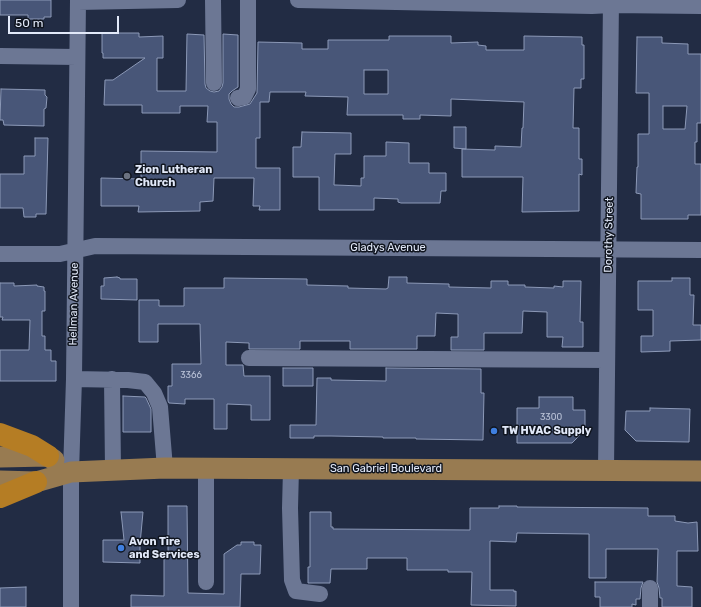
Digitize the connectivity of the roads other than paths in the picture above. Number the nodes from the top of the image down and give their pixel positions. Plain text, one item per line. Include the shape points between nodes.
1 (178, 0) edge
2 (214, 0) edge
3 (248, 0) edge
4 (298, 0) edge
5 (78, 1) edge
6 (611, 2) edge
7 (701, 6) edge
8 (0, 56) edge
9 (77, 57) junction
10 (214, 83) dead end
11 (238, 98) dead end
12 (609, 249) junction
13 (75, 250) junction
14 (701, 250) edge
15 (0, 254) edge
16 (248, 358) dead end
17 (607, 360) junction
18 (74, 379) junction
19 (112, 379) junction
20 (0, 434) edge
21 (48, 456) junction
22 (0, 457) edge
23 (165, 468) junction
24 (206, 468) junction
25 (291, 469) junction
26 (112, 470) junction
27 (606, 470) junction
28 (701, 471) edge
29 (71, 472) junction
30 (0, 481) edge
31 (36, 482) junction
32 (0, 497) edge
33 (206, 582) dead end
34 (650, 588) dead end
35 (320, 594) dead end
36 (71, 607) edge
37 (650, 607) edge

1 - 5 street
2 - 10 street
3 - 11 street via 248,90 244,97
4 - 6 street via 584,6
5 - 9 street, Hellman Avenue
6 - 7 street
6 - 12 street, Dorothy Street
8 - 9 street
9 - 13 street, Hellman Avenue
12 - 13 street, Gladys Avenue via 95,246
12 - 14 street, Gladys Avenue
12 - 17 street, Dorothy Street
13 - 15 street, Gladys Avenue via 60,254
13 - 18 street, Hellman Avenue
16 - 17 street
17 - 27 street, Dorothy Street
18 - 19 street
18 - 29 street, Hellman Avenue
19 - 23 street via 145,382 154,393 160,407
19 - 26 street
20 - 21 highway via 32,446
21 - 22 main road
21 - 29 main road
23 - 24 main road, San Gabriel Boulevard
23 - 26 main road, San Gabriel Boulevard
24 - 25 main road, San Gabriel Boulevard
24 - 33 street
25 - 27 main road, San Gabriel Boulevard
25 - 35 street via 292,580 296,591
26 - 29 main road, San Gabriel Boulevard
27 - 28 main road, San Gabriel Boulevard
29 - 31 main road, San Gabriel Boulevard
29 - 36 street, Hellman Avenue
30 - 31 main road, San Gabriel Boulevard
31 - 32 highway
34 - 37 street

